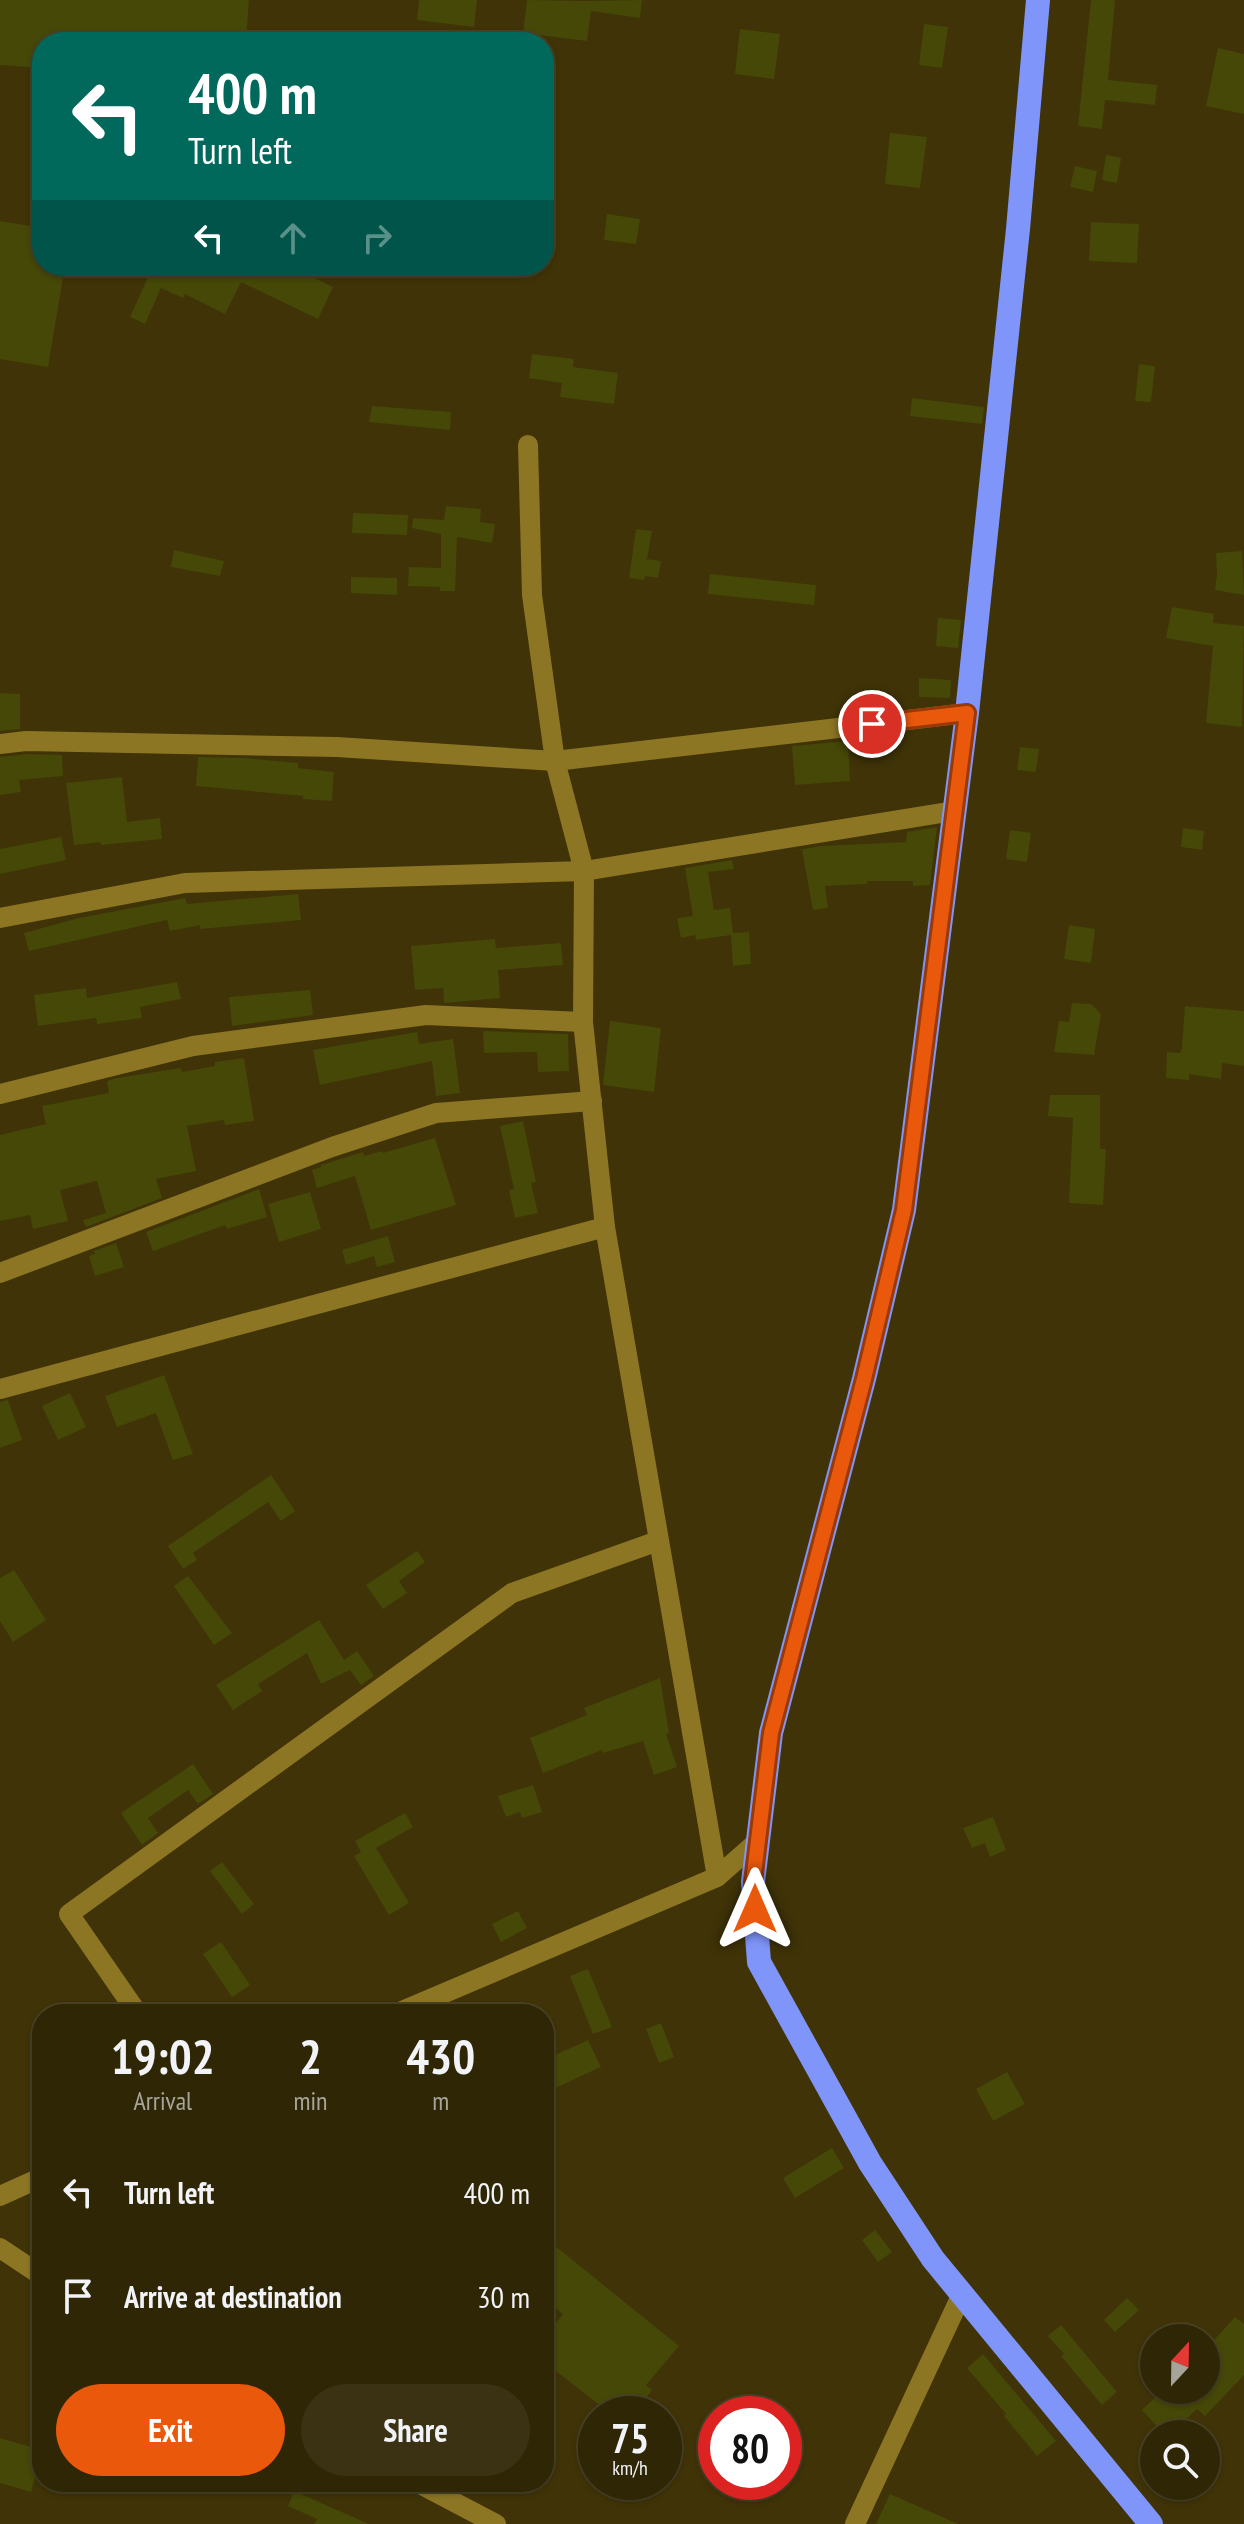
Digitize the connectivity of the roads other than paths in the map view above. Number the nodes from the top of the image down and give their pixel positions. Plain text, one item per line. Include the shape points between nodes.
1 (1038, 0) edge
2 (528, 445) dead end
3 (967, 713) junction
4 (0, 744) edge
5 (555, 761) junction
6 (954, 811) junction
7 (584, 871) junction
8 (0, 918) edge
9 (583, 1022) junction
10 (0, 1094) edge
11 (592, 1101) junction
12 (605, 1227) junction
13 (0, 1273) edge
14 (0, 1389) edge
15 (658, 1541) junction
16 (758, 1841) junction
17 (717, 1877) junction
18 (131, 2004) edge
19 (419, 2004) edge
20 (32, 2182) edge
21 (0, 2196) edge
22 (0, 2248) edge
23 (32, 2269) edge
24 (962, 2294) junction
25 (435, 2492) edge
26 (496, 2524) edge
27 (855, 2524) edge
28 (1151, 2524) edge

1 - 3 highway
2 - 5 street via 532,595
3 - 5 street
3 - 6 highway
4 - 5 street via 337,747
5 - 7 street
6 - 7 street
6 - 16 highway via 904,1210 771,1733
7 - 8 street via 185,883
7 - 9 street
9 - 10 street via 426,1015 193,1046
9 - 11 street
11 - 12 street
11 - 13 street via 436,1113
12 - 14 street
12 - 15 street
15 - 17 street
15 - 18 street via 512,1593 69,1914
16 - 17 street
16 - 24 highway via 753,1882 759,1962 870,2163
17 - 19 street
20 - 21 street
22 - 23 street
24 - 27 street
24 - 28 highway
25 - 26 street

